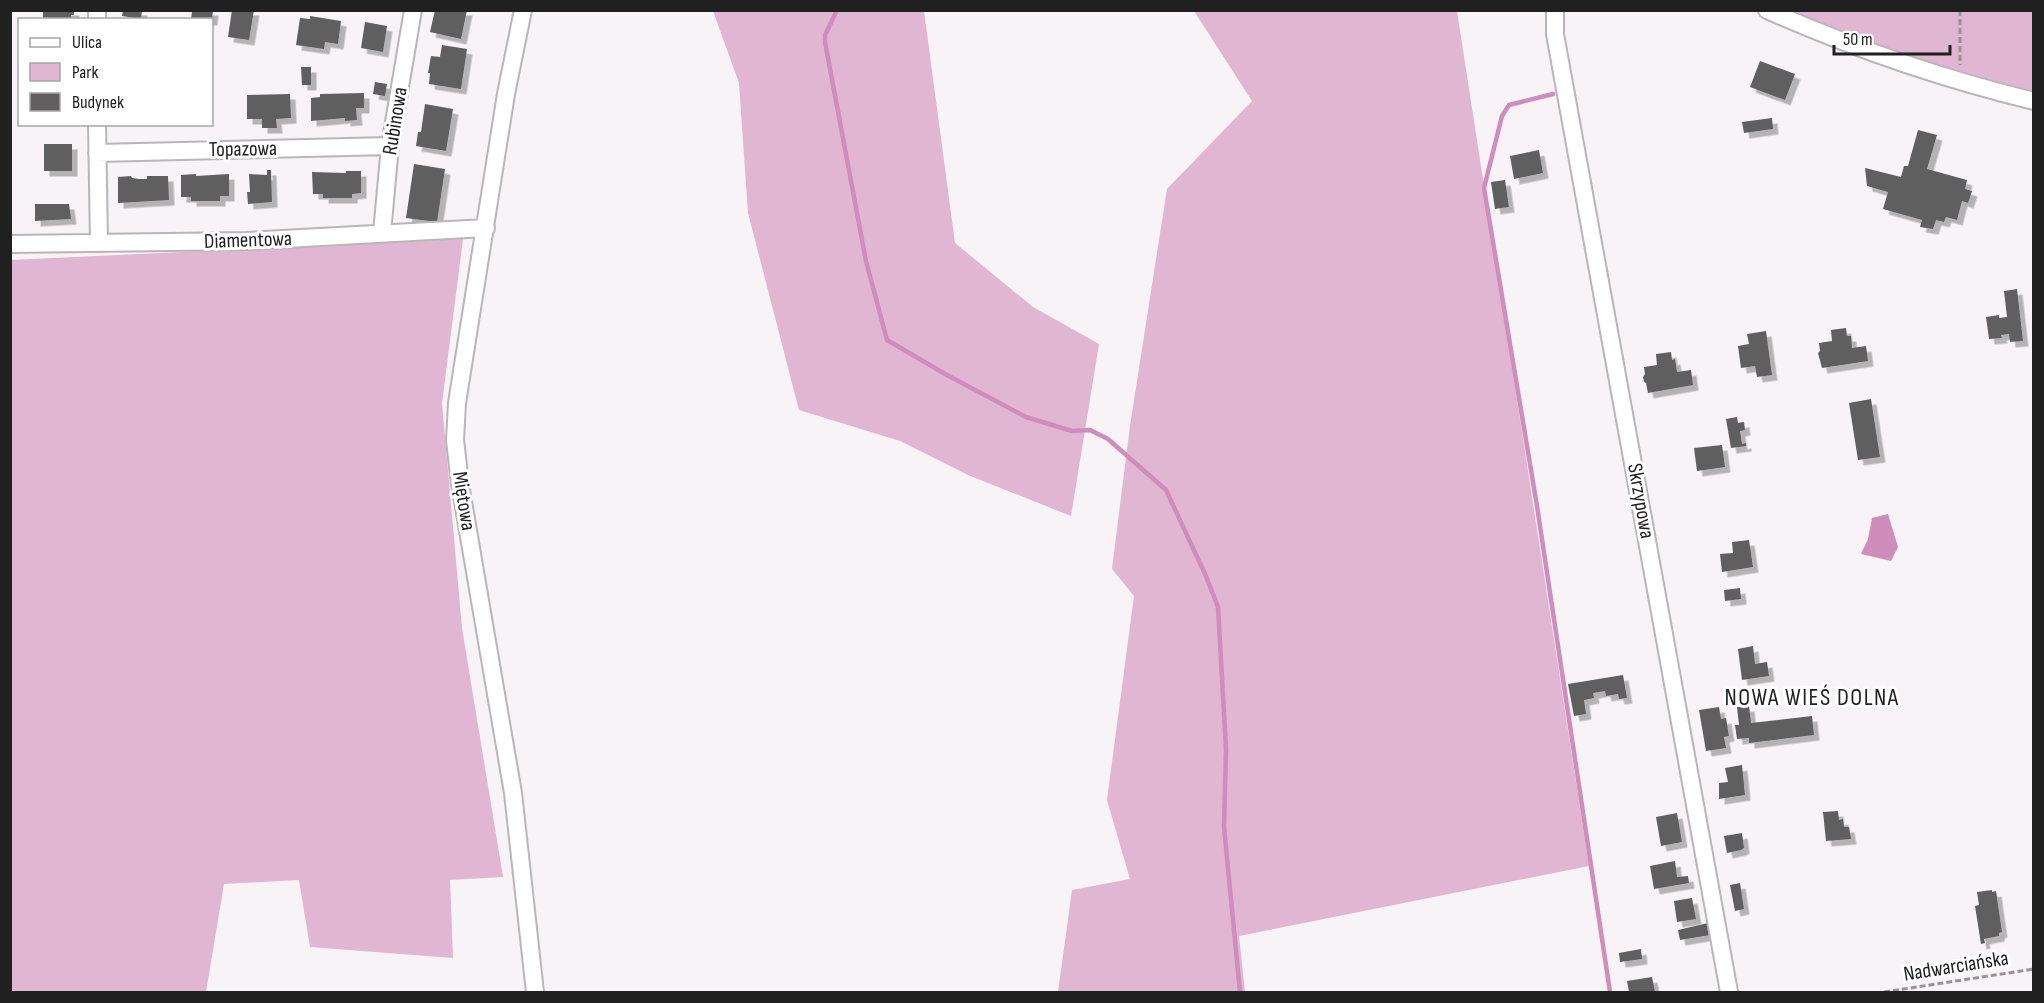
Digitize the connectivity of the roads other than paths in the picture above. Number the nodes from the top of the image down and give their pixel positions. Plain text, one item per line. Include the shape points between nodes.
1 (413, 10) edge
2 (523, 10) edge
3 (1555, 10) edge
4 (1767, 10) edge
5 (2034, 101) edge
6 (97, 126) edge
7 (390, 146) junction
8 (97, 153) junction
9 (486, 228) junction
10 (382, 233) junction
11 (99, 243) junction
12 (10, 244) edge
13 (535, 993) edge
14 (1729, 993) edge

1 - 7 street, Rubinowa
2 - 9 street, Miętowa
3 - 14 street, Skrzypowa via 1555,34
4 - 5 street via 1812,30 1960,82
6 - 8 street
7 - 8 street, Topazowa
7 - 10 street, Rubinowa
8 - 11 street
9 - 10 street, Diamentowa
9 - 13 street, Miętowa via 457,403 455,440 513,793
10 - 11 street, Diamentowa via 247,241
11 - 12 street, Diamentowa

